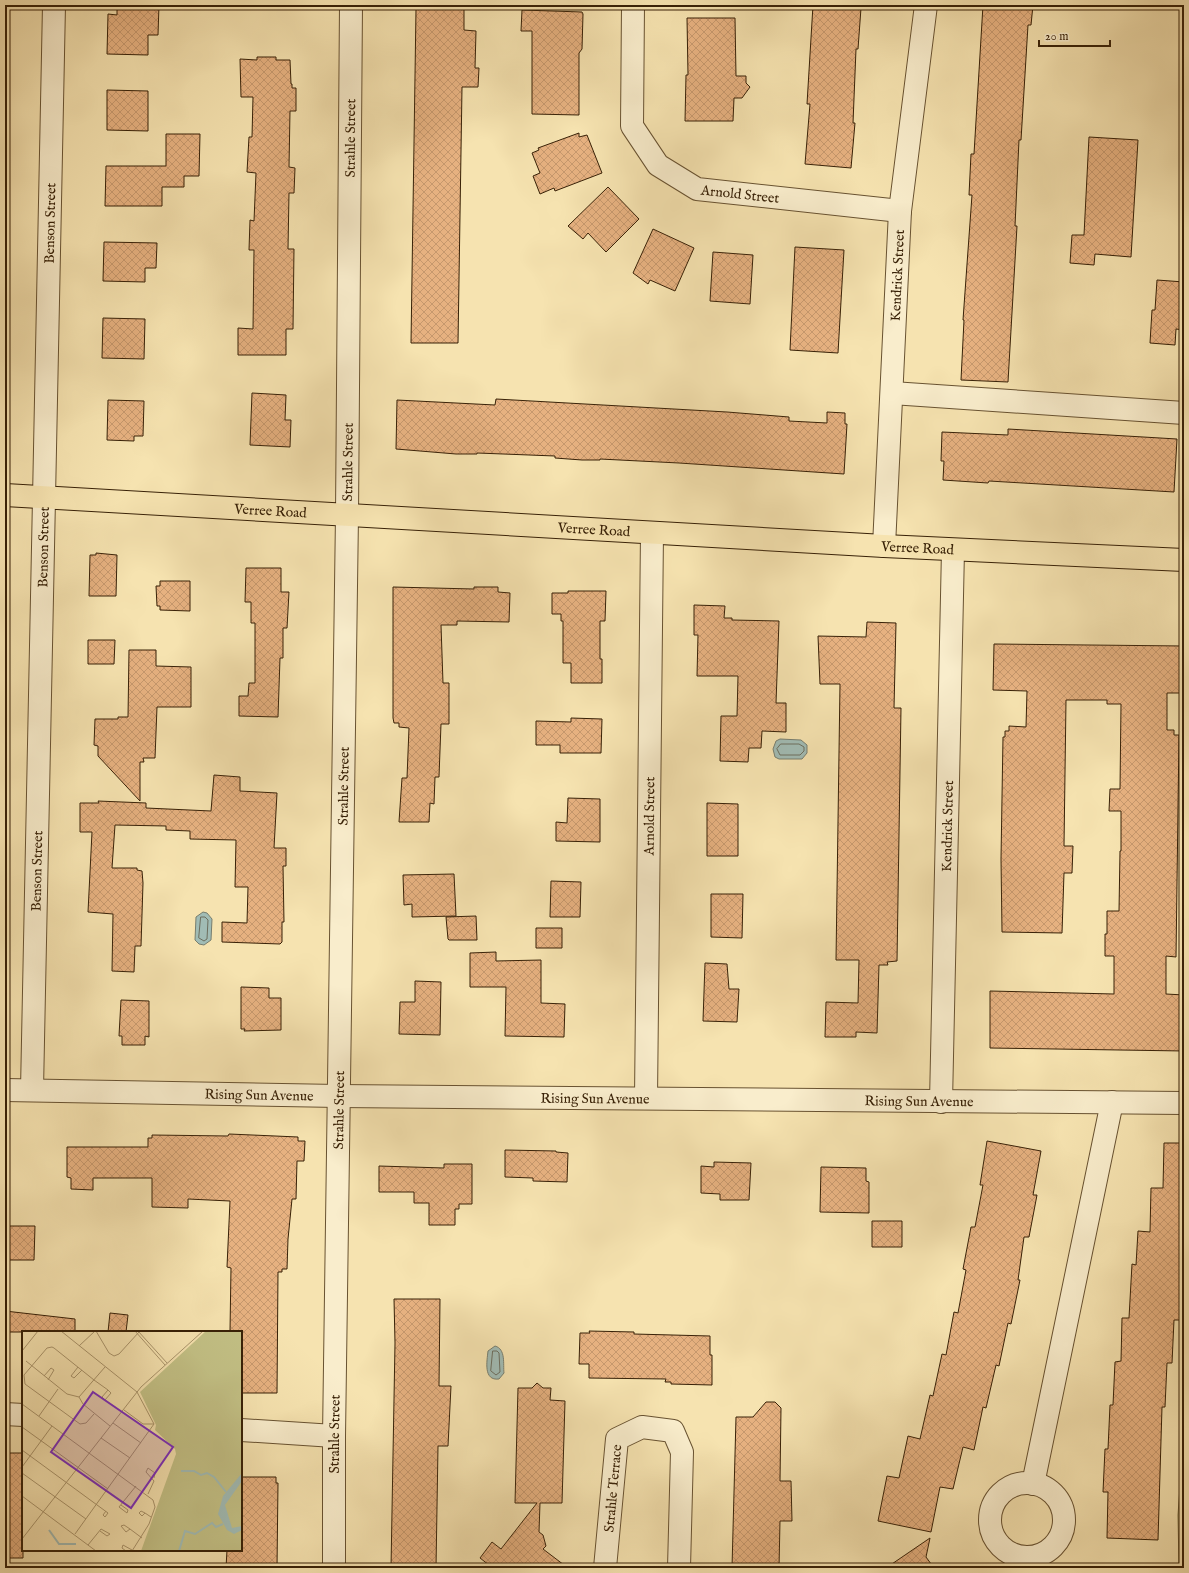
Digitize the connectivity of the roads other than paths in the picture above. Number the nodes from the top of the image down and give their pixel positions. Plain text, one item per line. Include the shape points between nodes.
1 (54, 5) edge
2 (351, 5) edge
3 (632, 5) edge
4 (926, 5) edge
5 (900, 211) junction
6 (892, 393) junction
7 (1184, 413) edge
8 (5, 495) edge
9 (44, 496) junction
10 (347, 515) junction
11 (652, 533) junction
12 (884, 546) junction
13 (954, 550) junction
14 (1184, 560) edge
15 (5, 1090) edge
16 (32, 1090) junction
17 (338, 1096) junction
18 (646, 1098) junction
19 (941, 1102) junction
20 (1112, 1102) junction
21 (1184, 1103) edge
22 (5, 1414) edge
23 (22, 1415) edge
24 (242, 1430) edge
25 (334, 1436) junction
26 (1033, 1484) junction
27 (1021, 1562) edge
28 (334, 1568) edge
29 (605, 1568) edge
30 (679, 1568) edge

1 - 9 street, Benson Street
2 - 10 street, Strahle Street
3 - 5 street, Arnold Street via 632,126 658,165 697,189
4 - 5 street, Kendrick Street
5 - 6 street, Kendrick Street
6 - 7 street
6 - 12 street, Kendrick Street
8 - 9 main road, Verree Road
9 - 10 main road, Verree Road
9 - 16 street, Benson Street
10 - 11 main road, Verree Road
10 - 17 street, Strahle Street
11 - 12 main road, Verree Road
11 - 18 street, Arnold Street
12 - 13 main road, Verree Road
13 - 14 main road, Verree Road
13 - 19 street, Kendrick Street
15 - 16 street, Rising Sun Avenue
16 - 17 street, Rising Sun Avenue
17 - 18 street, Rising Sun Avenue
17 - 25 street, Strahle Street
18 - 19 street, Rising Sun Avenue
19 - 20 street, Rising Sun Avenue
20 - 21 street, Rising Sun Avenue
20 - 26 street
22 - 23 street
24 - 25 street
25 - 28 street, Strahle Street
26 - 27 street via 1044,1487 1057,1500 1064,1517 1063,1529 1050,1550
26 - 27 street via 1009,1487 999,1495 989,1517 995,1541
29 - 30 street, Strahle Terrace via 617,1439 642,1427 673,1431 682,1452

